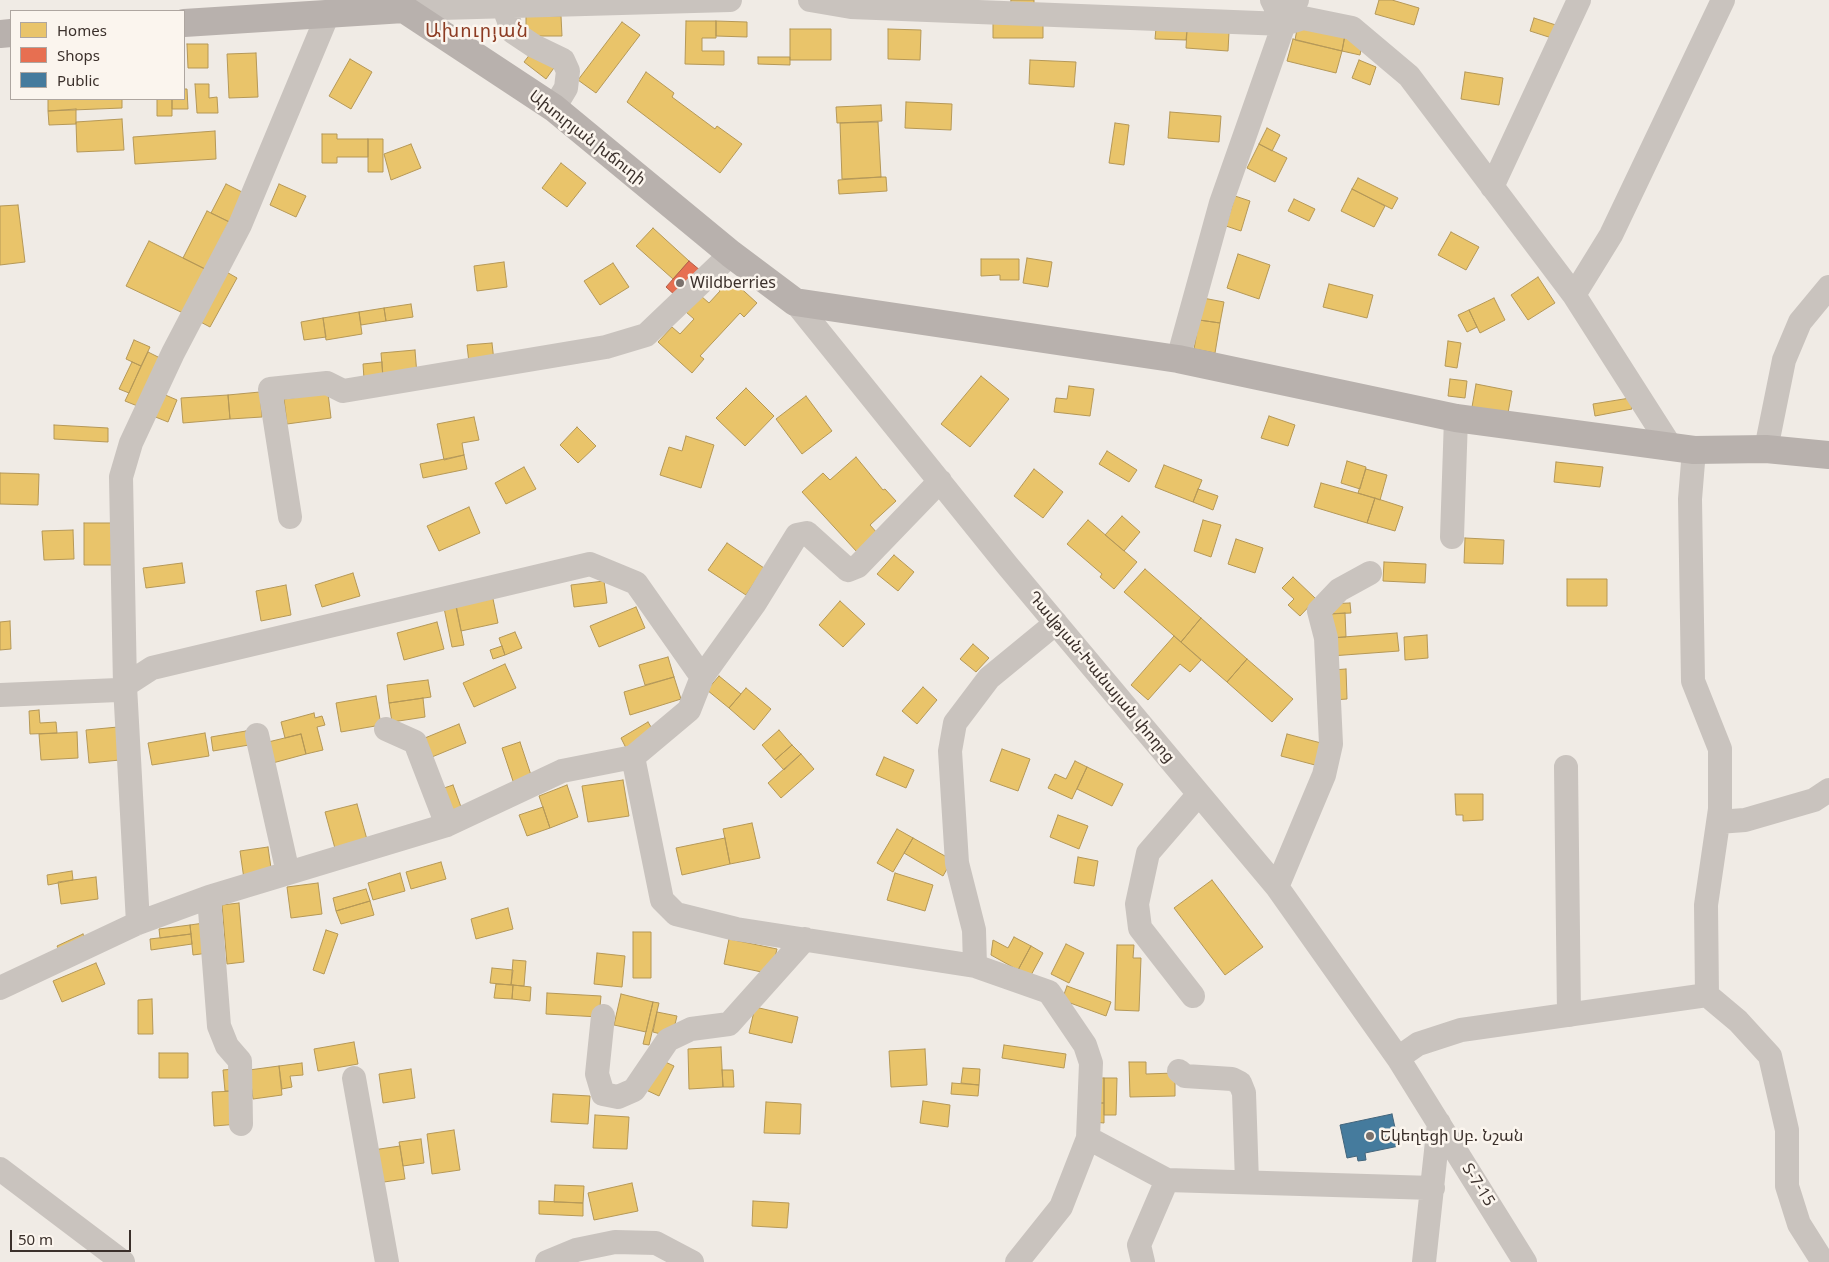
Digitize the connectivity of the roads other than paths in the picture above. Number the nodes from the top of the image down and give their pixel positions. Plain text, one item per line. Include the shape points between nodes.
1 (730, 0) edge
2 (810, 0) edge
3 (1272, 0) edge
4 (1297, 0) edge
5 (1580, 0) edge
6 (1723, 0) edge
7 (644, 2) edge
8 (503, 5) junction
9 (283, 8) edge
10 (404, 9) junction
11 (328, 14) junction
12 (185, 23) edge
13 (1284, 24) junction
14 (554, 108) junction
15 (1492, 186) junction
16 (731, 254) junction
17 (1829, 286) edge
18 (1574, 295) junction
19 (795, 302) junction
20 (1178, 359) junction
21 (1456, 418) junction
22 (1682, 448) junction
23 (1766, 448) junction
24 (1829, 455) edge
25 (940, 481) junction
26 (290, 517) dead end
27 (1452, 537) dead end
28 (1370, 573) dead end
29 (1056, 623) junction
30 (702, 677) junction
31 (125, 686) junction
32 (0, 695) edge
33 (386, 729) dead end
34 (257, 735) dead end
35 (633, 757) junction
36 (1566, 767) dead end
37 (1829, 790) edge
38 (1198, 795) junction
39 (1718, 822) junction
40 (447, 825) junction
41 (288, 874) junction
42 (1277, 887) junction
43 (209, 897) junction
44 (138, 923) junction
45 (804, 939) junction
46 (975, 966) junction
47 (0, 988) edge
48 (1707, 995) junction
49 (1193, 996) dead end
50 (1569, 1015) junction
51 (603, 1016) dead end
52 (1398, 1058) junction
53 (1179, 1071) dead end
54 (354, 1078) dead end
55 (1439, 1123) junction
56 (241, 1124) dead end
57 (1088, 1138) junction
58 (0, 1169) edge
59 (1167, 1180) junction
60 (1247, 1182) junction
61 (1433, 1188) junction
62 (124, 1262) edge
63 (387, 1262) edge
64 (547, 1262) edge
65 (692, 1262) edge
66 (1017, 1262) edge
67 (1143, 1262) edge
68 (1424, 1262) edge
69 (1525, 1262) edge
70 (1823, 1262) edge

1 - 7 street
2 - 13 street via 851,7
3 - 13 street
4 - 13 street
5 - 15 street
6 - 18 street via 1611,235
7 - 8 street
8 - 10 street
8 - 14 street via 512,32 563,60 568,71 566,88
9 - 11 main road
9 - 12 main road
10 - 11 main road
10 - 14 main road, Ախուրյան խճուղի
11 - 31 street via 240,225 173,353 131,443 121,477
13 - 15 street via 1303,18 1352,28 1409,76
13 - 20 street via 1221,203
14 - 16 main road, Ախուրյան խճուղի
15 - 18 street
16 - 19 main road, Ախուրյան խճուղի
16 - 26 street via 646,335 606,346 343,391 328,383 270,389
17 - 23 street via 1800,322 1784,360
18 - 22 street
19 - 20 main road
19 - 25 street, Դավթյան-Խանայան փողոց / Տ-7-15
20 - 21 main road
21 - 22 main road
21 - 27 street
22 - 23 main road
22 - 39 street via 1690,499 1693,681 1720,750
23 - 24 main road
25 - 29 street, Դավթյան-Խանայան փողոց / Տ-7-15
25 - 30 street via 858,566 848,570 807,533 797,535 755,603
28 - 42 street via 1339,590 1319,612 1326,638 1331,744 1324,775
29 - 38 street, Դավթյան-Խանայան փողոց / Տ-7-15
29 - 46 street via 989,678 954,723 950,751 957,863 974,930
30 - 31 street via 636,583 590,564 152,668
30 - 35 street via 689,710
31 - 32 street via 118,690
31 - 44 street
33 - 40 street via 415,742
34 - 41 street
35 - 40 street via 562,771
35 - 45 street via 662,900 676,914
36 - 50 street
37 - 39 street via 1814,800 1745,820
38 - 42 street, Դավթյան-Խանայան փողոց / Տ-7-15
38 - 49 street via 1148,853 1137,904 1140,928
39 - 48 street via 1706,905
40 - 41 street
41 - 43 street
42 - 52 street, Դավթյան-Խանայան փողոց / Տ-7-15
43 - 44 street
43 - 56 street via 219,1026 227,1046 240,1061
44 - 47 street
45 - 46 street
45 - 51 street via 729,1024 691,1030 668,1040 634,1090 618,1096 603,1094 597,1074
46 - 57 street via 1049,992 1085,1045 1091,1063
48 - 50 street
48 - 70 street via 1738,1021 1770,1056 1786,1130 1787,1186 1799,1224
50 - 52 street via 1462,1030 1418,1044
52 - 55 street, Տ-7-15 / Տ-7-15
53 - 60 street via 1185,1076 1232,1079 1240,1083 1244,1093
54 - 63 street
55 - 61 street
55 - 69 street, Տ-7-15 / Տ-7-15
57 - 59 street
57 - 66 street via 1061,1207
58 - 62 street
59 - 60 street
59 - 67 street via 1139,1245
60 - 61 street
61 - 68 street
64 - 65 street via 576,1250 615,1242 656,1243

